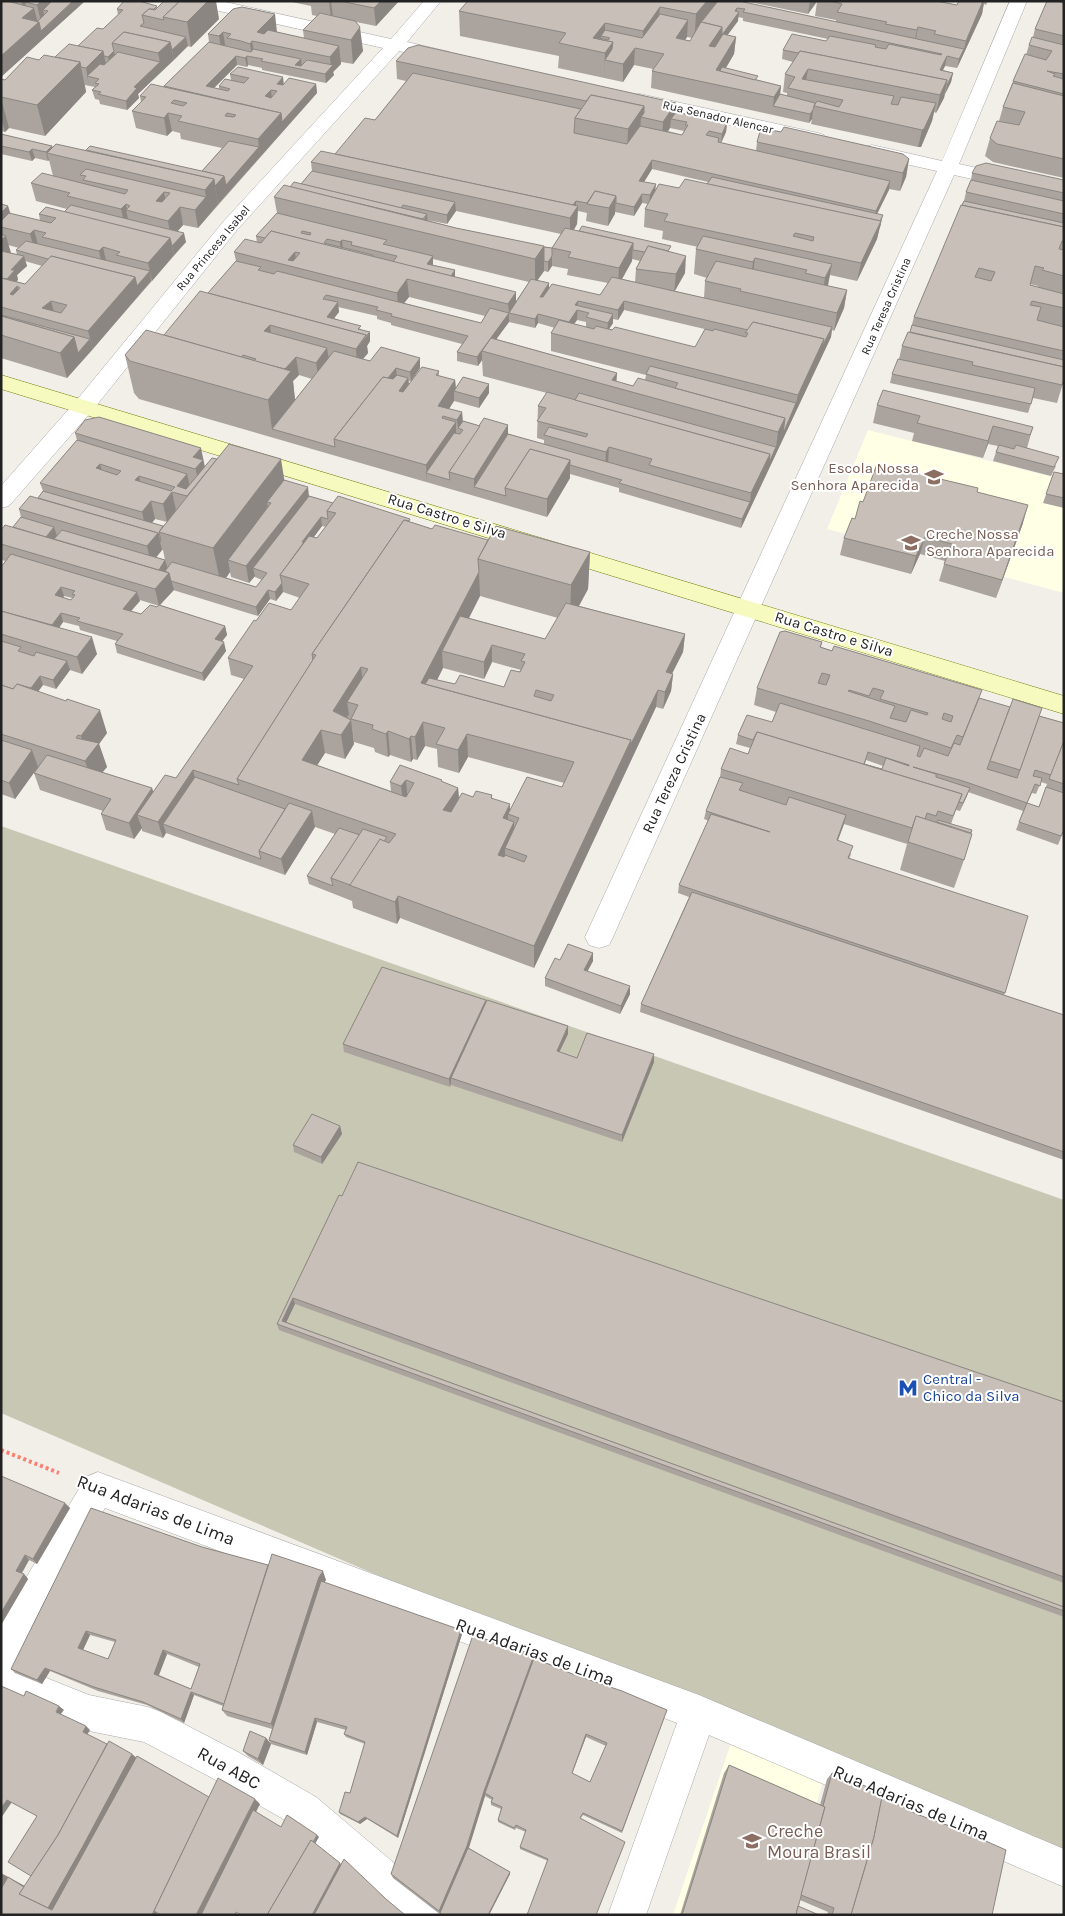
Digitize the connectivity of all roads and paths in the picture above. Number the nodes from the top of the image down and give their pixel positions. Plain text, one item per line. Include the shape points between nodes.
1 (197, 1) edge
2 (433, 1) edge
3 (1019, 1) edge
4 (396, 45) junction
5 (464, 60) edge
6 (628, 96) edge
7 (831, 142) edge
8 (860, 148) edge
9 (948, 168) junction
10 (1064, 193) edge
11 (1, 382) edge
12 (84, 406) junction
13 (1, 500) edge
14 (749, 608) junction
15 (1064, 705) edge
16 (599, 937) dead end
17 (1, 1450) edge
18 (98, 1489) junction
19 (1, 1654) edge
20 (1, 1678) edge
21 (699, 1713) junction
22 (1064, 1868) edge
23 (424, 1915) edge
24 (627, 1915) edge

1 - 4 street
2 - 4 street, Rua Princesa Isabel
3 - 9 street, Rua Teresa Cristina
4 - 5 street
4 - 12 street, Rua Princesa Isabel via 230,226
6 - 7 street, Rua Senador Alencar
8 - 9 street
9 - 10 street
9 - 14 street, Rua Teresa Cristina
11 - 12 street, Rua Castro e Silva
12 - 13 street, Rua Princesa Isabel
12 - 14 street, Rua Castro e Silva
14 - 15 street, Rua Castro e Silva
14 - 16 street, Rua Tereza Cristina
17 - 18 path, Rua Adarias de Lima
18 - 19 street
18 - 21 street, Rua Adarias de Lima
20 - 23 street, Rua ABC via 89,1714 148,1725 225,1765 303,1810
21 - 22 street, Rua Adarias de Lima
21 - 24 street

